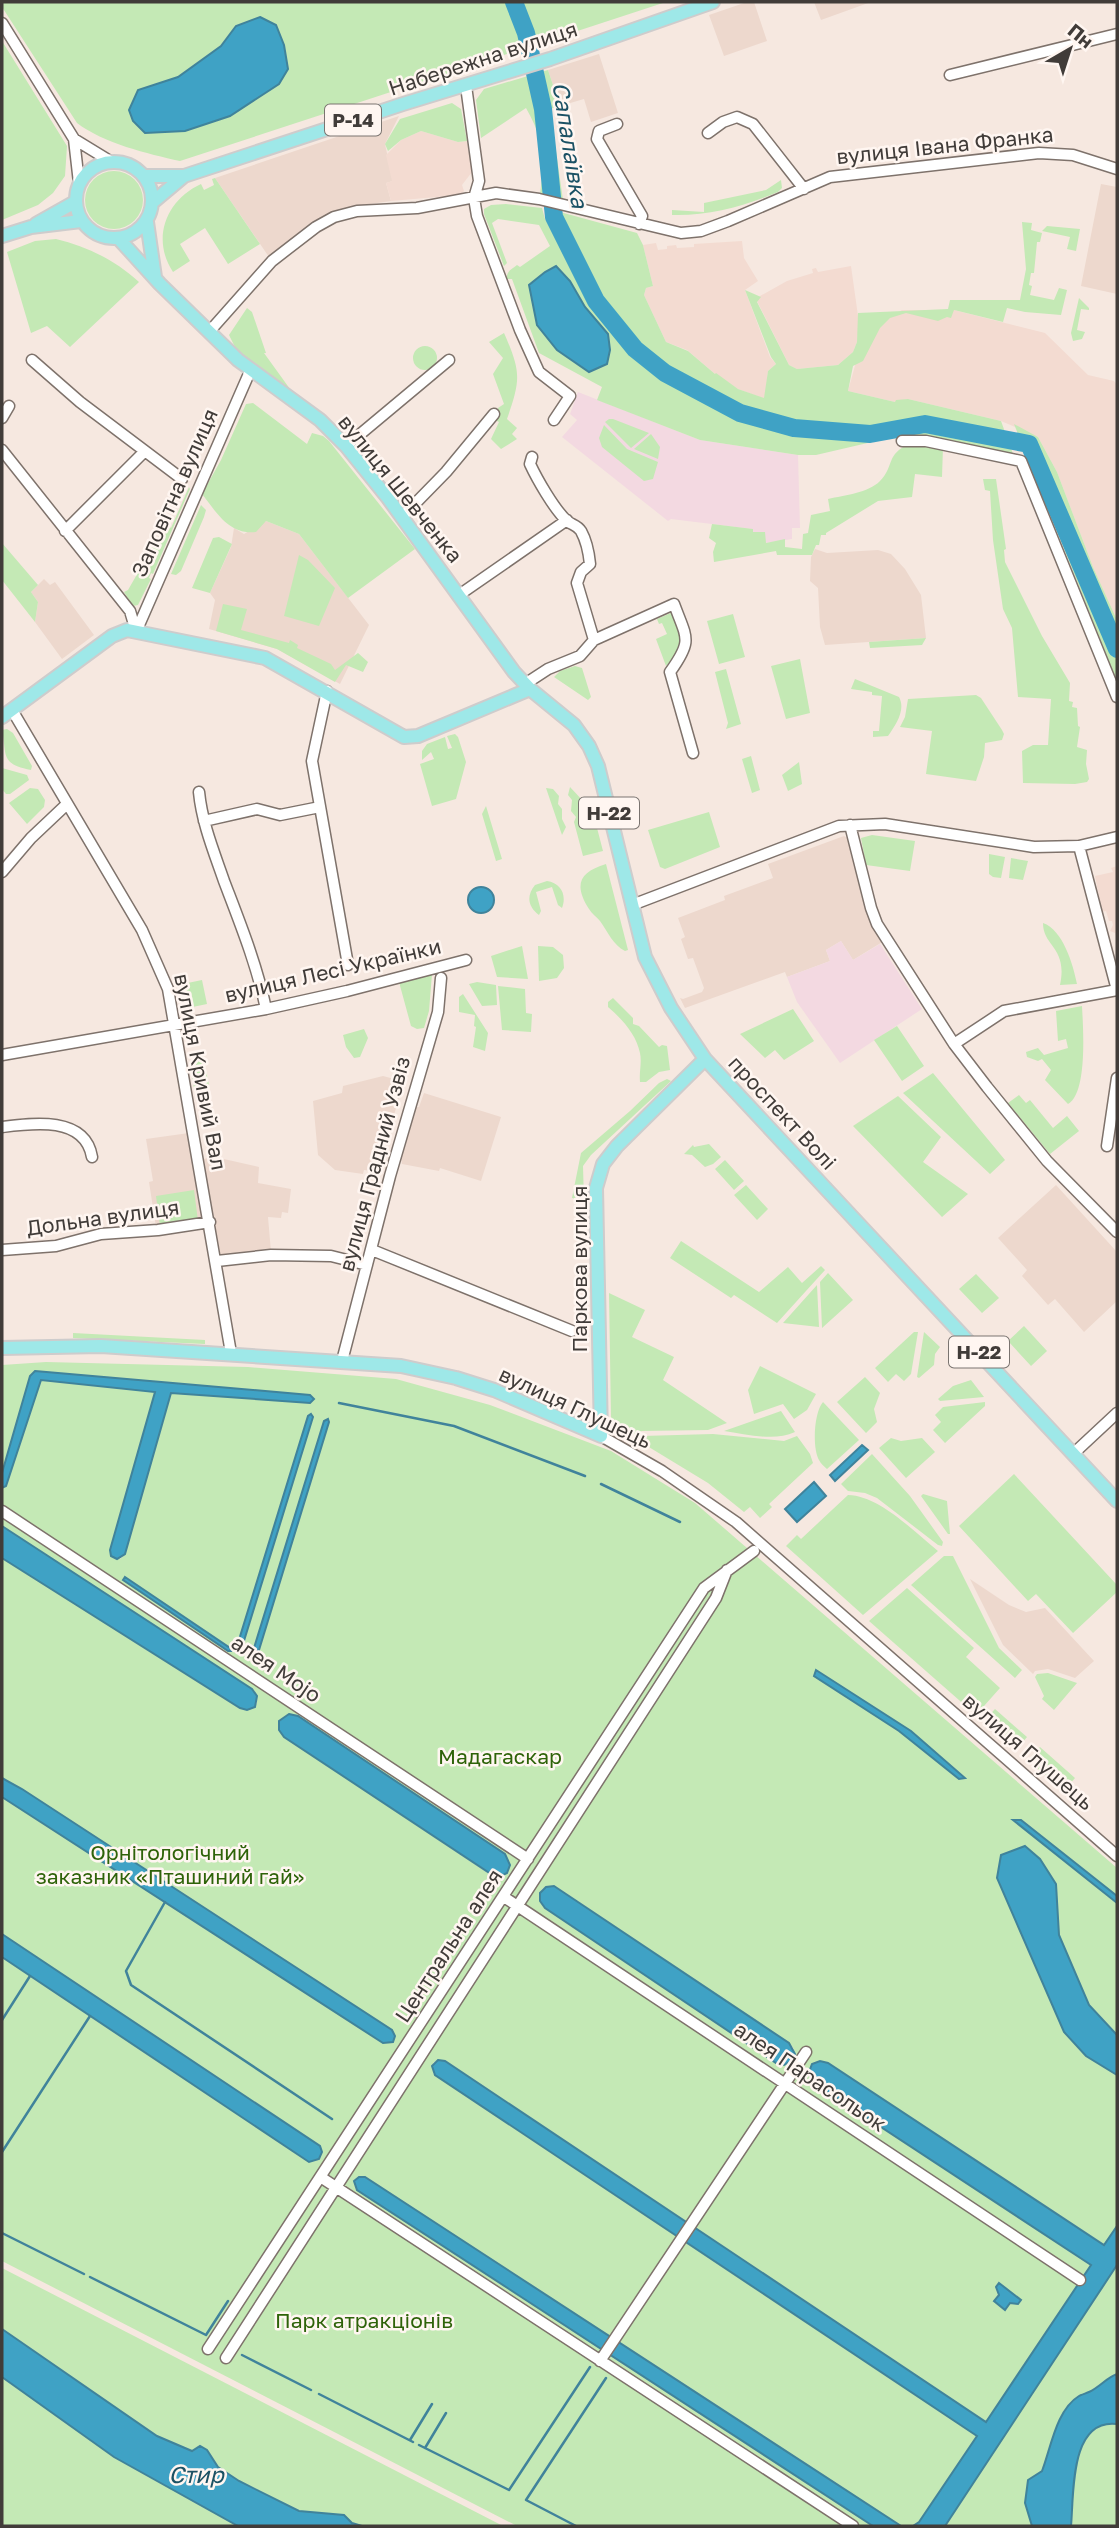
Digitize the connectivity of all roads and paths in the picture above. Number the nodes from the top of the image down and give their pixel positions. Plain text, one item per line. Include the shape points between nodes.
1 (713, 2) edge
2 (2, 23) edge
3 (1117, 34) edge
4 (950, 75) dead end
5 (466, 86) junction
6 (617, 124) dead end
7 (708, 133) dead end
8 (74, 139) junction
9 (110, 161) junction
10 (1117, 169) edge
11 (145, 176) junction
12 (184, 176) junction
13 (79, 183) junction
14 (804, 189) junction
15 (474, 198) junction
16 (75, 202) junction
17 (153, 202) junction
18 (81, 222) junction
19 (147, 222) junction
20 (639, 224) junction
21 (31, 227) junction
22 (2, 236) edge
23 (119, 239) junction
24 (155, 278) junction
25 (209, 332) junction
26 (32, 360) dead end
27 (449, 360) dead end
28 (251, 369) junction
29 (9, 405) dead end
30 (494, 414) dead end
31 (2, 418) edge
32 (554, 420) dead end
33 (902, 441) dead end
34 (345, 446) junction
35 (2, 450) edge
36 (144, 452) junction
37 (532, 457) dead end
38 (182, 479) dead end
39 (402, 517) junction
40 (567, 520) junction
41 (65, 531) junction
42 (459, 595) junction
43 (136, 632) junction
44 (594, 640) junction
45 (527, 687) junction
46 (327, 691) junction
47 (1117, 696) edge
48 (5, 713) edge
49 (693, 753) dead end
50 (199, 792) dead end
51 (67, 804) junction
52 (320, 807) junction
53 (204, 821) junction
54 (850, 825) junction
55 (1117, 837) edge
56 (1079, 846) junction
57 (2, 872) edge
58 (632, 905) junction
59 (466, 960) dead end
60 (348, 965) dead end
61 (441, 978) dead end
62 (1117, 990) edge
63 (266, 1009) junction
64 (175, 1025) junction
65 (954, 1044) junction
66 (2, 1055) edge
67 (705, 1059) junction
68 (1117, 1078) edge
69 (2, 1127) edge
70 (1107, 1146) dead end
71 (92, 1157) dead end
72 (210, 1222) junction
73 (1117, 1231) edge
74 (2, 1250) edge
75 (372, 1250) junction
76 (217, 1261) junction
77 (367, 1265) junction
78 (572, 1331) dead end
79 (2, 1348) edge
80 (232, 1353) junction
81 (342, 1361) junction
82 (1117, 1413) edge
83 (601, 1436) junction
84 (1073, 1454) junction
85 (1117, 1501) edge
86 (2, 1511) edge
87 (754, 1551) dead end
88 (728, 1569) junction
89 (625, 1710) junction
90 (639, 1719) junction
91 (1117, 1856) edge
92 (528, 1859) junction
93 (504, 1897) junction
94 (518, 1907) junction
95 (426, 2017) junction
96 (441, 2027) junction
97 (806, 2052) dead end
98 (786, 2084) junction
99 (346, 2141) junction
100 (361, 2151) junction
101 (322, 2178) junction
102 (337, 2188) junction
103 (1080, 2280) dead end
104 (215, 2339) junction
105 (208, 2349) dead end
106 (600, 2361) junction
107 (853, 2526) edge

1 - 5 main road, Набережна вулиця / Р-14
2 - 8 street
3 - 4 street
5 - 12 main road, Набережна вулиця / Р-14
5 - 15 street via 479,181
6 - 20 street via 599,131 597,139 642,216
7 - 14 street via 737,117 753,124
8 - 9 street
8 - 13 street
9 - 11 main road via 129,164
9 - 13 main road via 91,168
10 - 14 street, вулиця Івана Франка via 1073,155 1039,153 830,177
11 - 12 main road, Набережна вулиця / Р-14
11 - 17 main road
12 - 17 main road, Набережна вулиця / Р-14
13 - 16 main road
14 - 20 street, вулиця Івана Франка via 701,231 681,233
15 - 20 street, вулиця Івана Франка via 496,193 539,199
15 - 25 street, вулиця Івана Франка via 334,217 272,261
15 - 32 street via 539,372 570,396
16 - 18 main road
16 - 21 main road
17 - 19 main road
18 - 21 main road
18 - 23 main road, Н-22 via 98,236
19 - 23 main road
19 - 24 main road
21 - 22 main road
23 - 24 main road, вулиця Шевченка / Н-22
24 - 25 main road, вулиця Шевченка / Н-22
25 - 28 main road, вулиця Шевченка / Н-22
26 - 36 street, Заповітна вулиця
27 - 34 street
28 - 34 main road, вулиця Шевченка / Н-22
28 - 43 street, Заповітна вулиця
29 - 31 street
30 - 39 street
33 - 47 street via 926,440 1021,461
34 - 39 main road, вулиця Шевченка / Н-22
35 - 41 street
36 - 38 street, Заповітна вулиця
36 - 41 street
37 - 40 street via 532,469
39 - 42 main road, вулиця Шевченка / Н-22
40 - 42 street
40 - 44 street via 580,529 590,560 577,583
41 - 43 street via 130,611
42 - 45 main road, вулиця Шевченка / Н-22
43 - 46 main road via 265,659
43 - 48 main road via 112,636
44 - 45 street via 580,656 553,666
44 - 49 street via 674,604 687,640 670,672
45 - 46 main road via 418,736 404,737
45 - 58 main road, проспект Волі / Н-22 via 574,725 589,746
46 - 52 street via 312,755
48 - 51 street, вулиця Кривий Вал
50 - 53 street
51 - 57 street
51 - 64 street, вулиця Кривий Вал via 149,943 168,989
52 - 53 street via 281,815 257,809
52 - 60 street
53 - 63 street via 259,975
54 - 56 street via 885,824 1034,847
54 - 58 street
54 - 65 street via 877,924
55 - 56 street
56 - 62 street
58 - 67 main road, проспект Волі / Н-22 via 645,957
59 - 63 street, вулиця Лесі Українки
61 - 75 street, вулиця Градний Узвіз via 438,1012
62 - 65 street via 1004,1011
63 - 64 street, вулиця Лесі Українки
64 - 66 street, вулиця Лесі Українки
64 - 72 street, вулиця Кривий Вал
65 - 73 street via 1060,1174
67 - 83 main road, Паркова вулиця via 617,1146 599,1173
67 - 84 main road, проспект Волі / Н-22
68 - 70 street
69 - 71 street via 62,1125 80,1133
72 - 74 street, Дольна вулиця
72 - 76 street, вулиця Кривий Вал
75 - 77 street, вулиця Градний Узвіз
75 - 78 street
76 - 77 street via 271,1255 331,1256
76 - 80 street, вулиця Кривий Вал
77 - 81 street, вулиця Градний Узвіз
79 - 80 main road, вулиця Глушець via 101,1346
80 - 81 main road, вулиця Глушець
81 - 83 main road, вулиця Глушець via 401,1366 456,1378
82 - 84 street
83 - 91 street, вулиця Глушець via 701,1496 761,1543
84 - 85 main road, проспект Волі / Н-22
86 - 92 street, алея Mojo
87 - 88 street, Центральна алея
88 - 89 street, Центральна алея via 704,1588
88 - 90 street, Центральна алея via 716,1598
89 - 90 street
89 - 92 street, Центральна алея
90 - 94 street, Центральна алея
92 - 93 street, Центральна алея
93 - 94 street, алея Парасольок
93 - 95 street, Центральна алея
94 - 96 street, Центральна алея
94 - 98 street, алея Парасольок
95 - 96 street
95 - 99 street, Центральна алея
96 - 100 street, Центральна алея
97 - 98 street
98 - 103 street, алея Парасольок
98 - 106 street
99 - 100 street
99 - 101 street, Центральна алея
100 - 102 street, Центральна алея
101 - 102 street
101 - 104 street, Центральна алея
102 - 104 street, Центральна алея via 229,2353
102 - 106 street
104 - 105 street, Центральна алея
106 - 107 street

